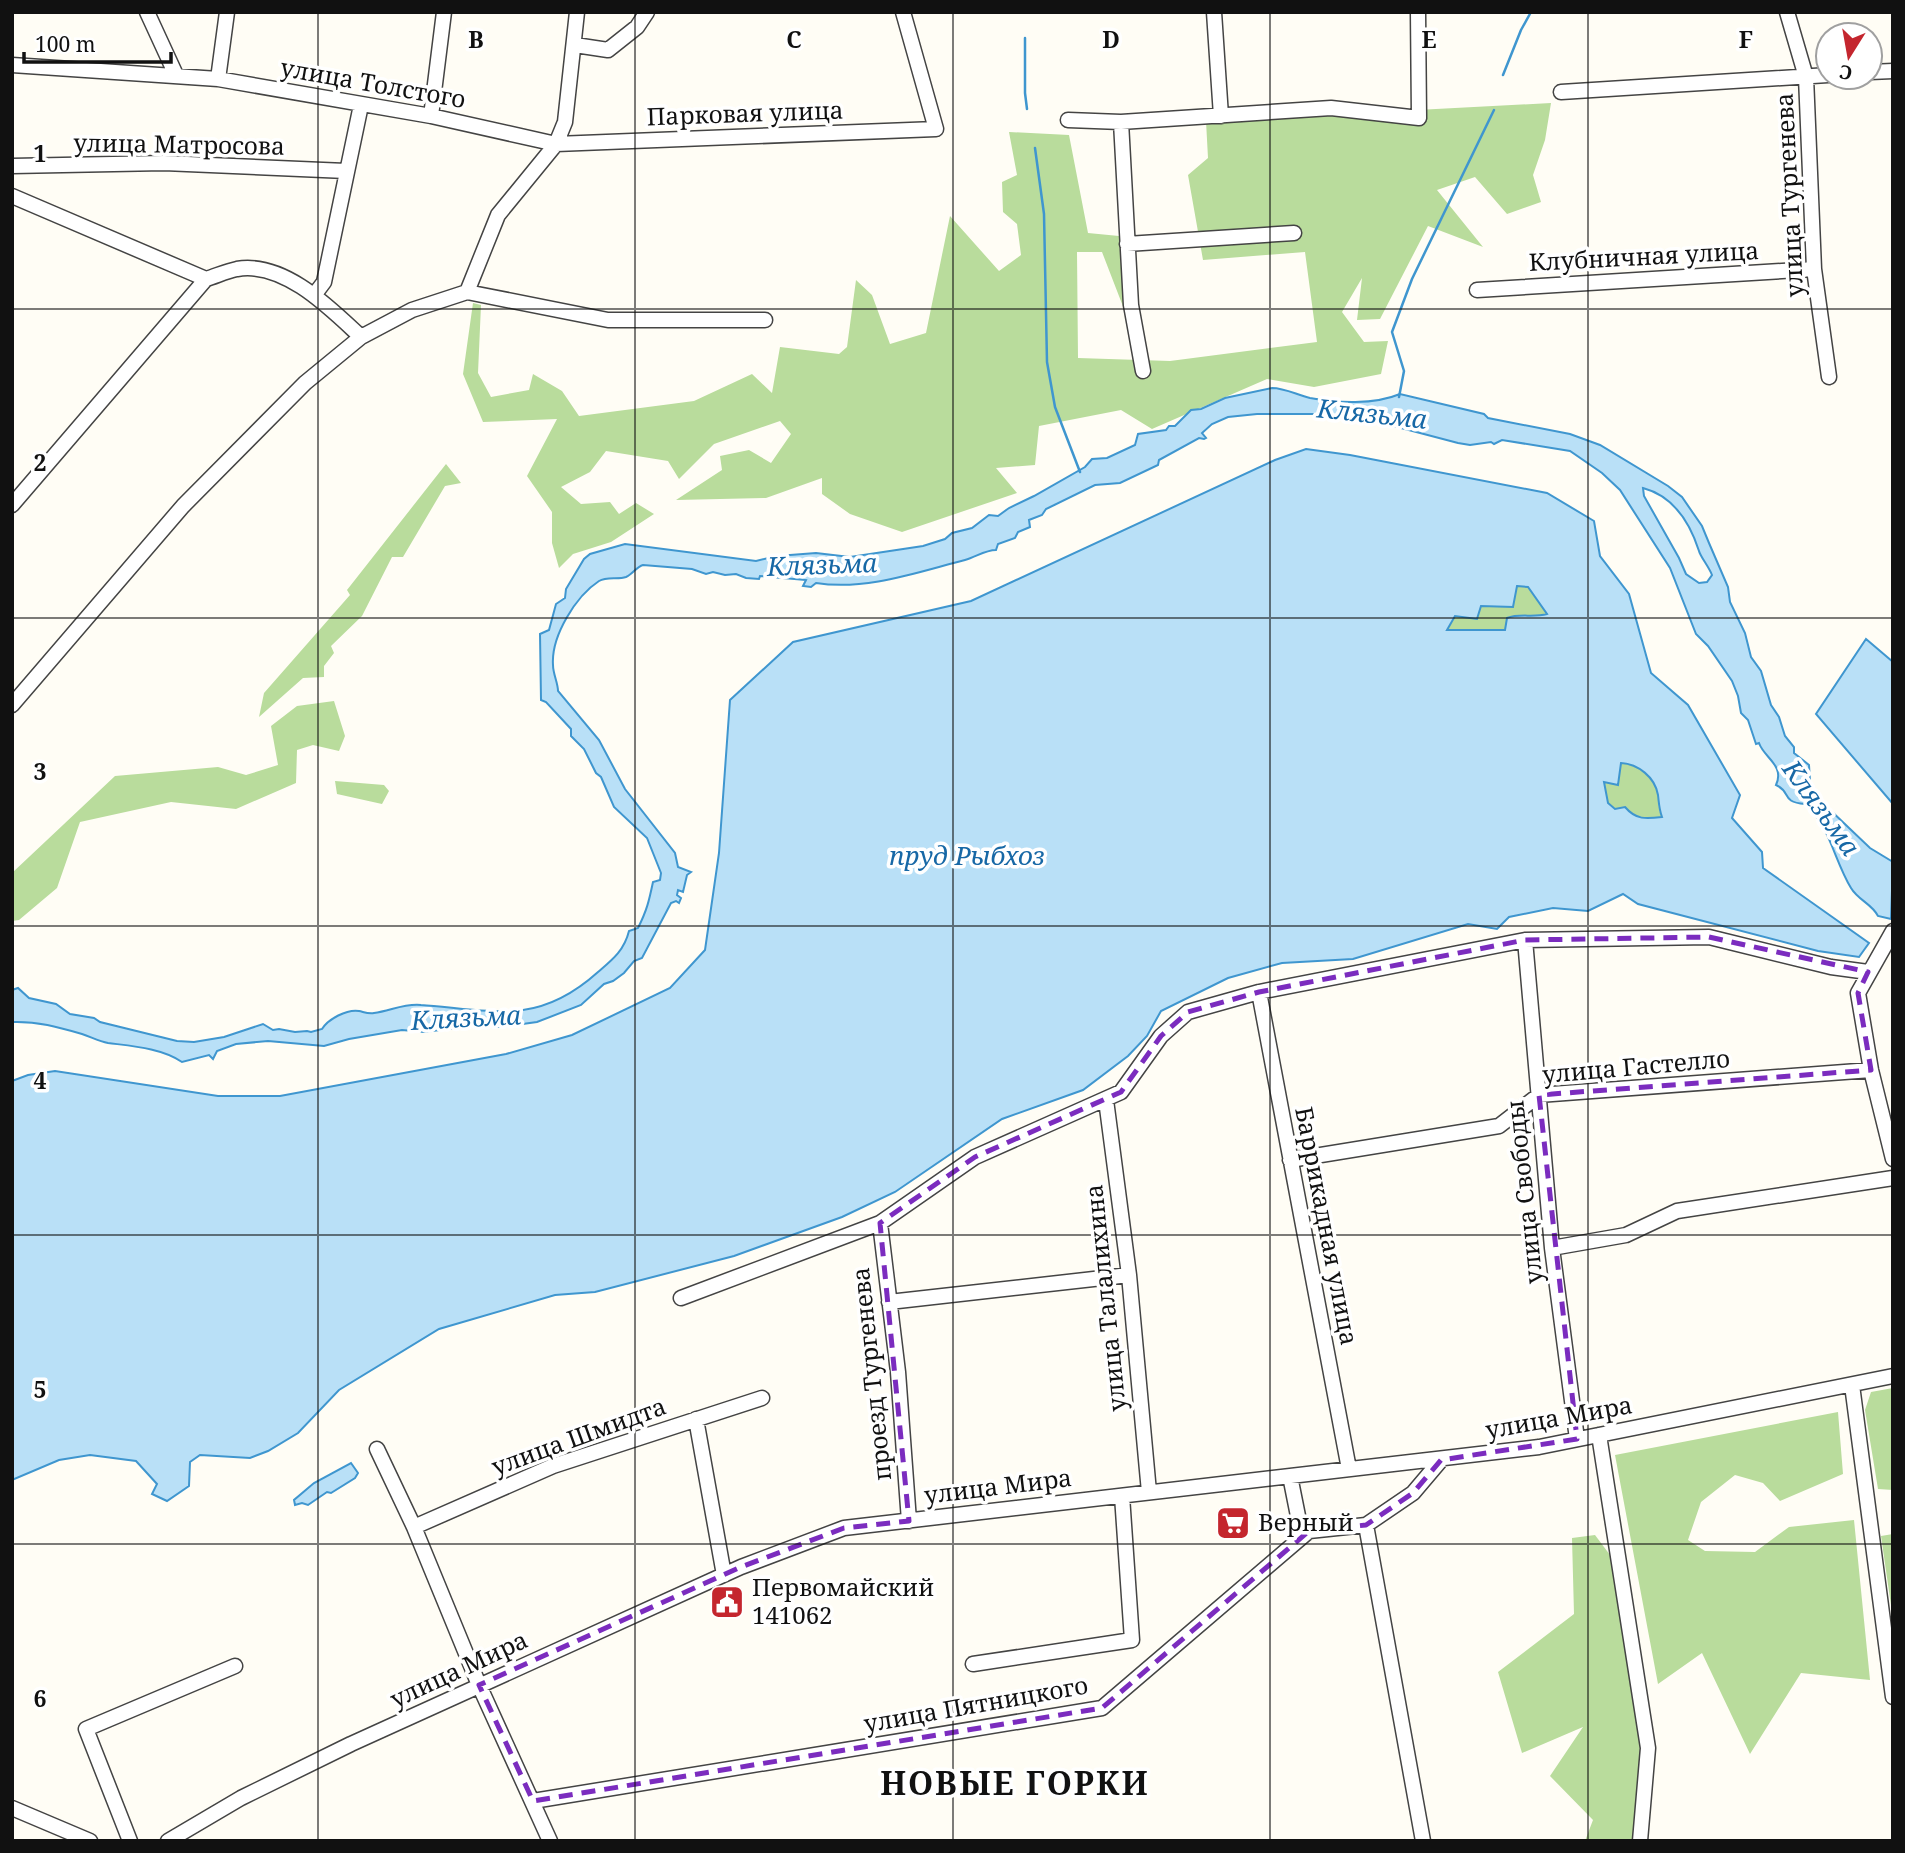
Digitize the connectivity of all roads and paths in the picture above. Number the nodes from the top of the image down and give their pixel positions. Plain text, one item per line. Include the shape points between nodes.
1 (147, 12) edge
2 (227, 12) edge
3 (443, 12) edge
4 (578, 12) edge
5 (647, 12) edge
6 (903, 12) edge
7 (1214, 12) edge
8 (1418, 12) edge
9 (1787, 12) edge
10 (575, 45) junction
11 (12, 65) edge
12 (176, 75) junction
13 (1814, 76) edge
14 (1806, 77) junction
15 (219, 79) junction
16 (1561, 92) dead end
17 (361, 104) junction
18 (431, 116) junction
19 (1221, 116) junction
20 (1069, 120) dead end
21 (1121, 122) junction
22 (556, 144) junction
23 (12, 166) edge
24 (346, 171) junction
25 (12, 196) edge
26 (1294, 233) dead end
27 (1127, 244) junction
28 (1814, 269) junction
29 (206, 279) junction
30 (1477, 290) dead end
31 (467, 292) junction
32 (315, 295) junction
33 (765, 320) dead end
34 (361, 337) junction
35 (1143, 371) dead end
36 (1829, 377) dead end
37 (12, 505) edge
38 (12, 705) edge
39 (1893, 931) edge
40 (1525, 940) junction
41 (1868, 972) junction
42 (1259, 992) junction
43 (1871, 1070) junction
44 (1539, 1095) junction
45 (1106, 1100) junction
46 (1893, 1159) edge
47 (1290, 1160) junction
48 (1893, 1178) edge
49 (880, 1223) junction
50 (1552, 1248) junction
51 (1129, 1275) junction
52 (681, 1298) dead end
53 (889, 1302) junction
54 (1893, 1376) edge
55 (1852, 1385) junction
56 (762, 1398) dead end
57 (696, 1419) junction
58 (1599, 1435) junction
59 (1577, 1439) junction
60 (377, 1449) dead end
61 (1441, 1460) junction
62 (1349, 1469) junction
63 (1290, 1476) junction
64 (1149, 1493) junction
65 (1122, 1496) junction
66 (909, 1521) junction
67 (1366, 1525) junction
68 (414, 1527) junction
69 (1296, 1541) junction
70 (724, 1575) junction
71 (973, 1664) dead end
72 (235, 1666) dead end
73 (479, 1685) junction
74 (1893, 1697) edge
75 (533, 1801) junction
76 (12, 1808) edge
77 (90, 1841) edge
78 (130, 1841) edge
79 (168, 1841) edge
80 (550, 1841) edge
81 (1423, 1841) edge
82 (1640, 1841) edge

1 - 12 street
2 - 15 street
3 - 18 street
4 - 10 street
5 - 10 street via 637,27 608,50
6 - 22 street, Парковая улица via 936,129
7 - 19 street
8 - 19 street via 1419,118 1331,108
9 - 14 street, улица Тургенева
10 - 22 street via 565,122
11 - 12 street, улица Толстого
12 - 15 street, улица Толстого
13 - 14 street
14 - 16 street
14 - 28 street, улица Тургенева
15 - 17 street, улица Толстого
17 - 18 street, улица Толстого
17 - 24 street
18 - 22 street, улица Толстого
19 - 21 street
20 - 21 street
21 - 27 street
22 - 31 street via 498,215
23 - 24 street, улица Матросова via 164,163
24 - 32 street via 324,282
25 - 29 street
26 - 27 street
27 - 35 street via 1131,305
28 - 30 street, Клубничная улица
28 - 36 street, улица Тургенева
29 - 32 street via 238,269 273,272
29 - 37 street
31 - 33 street via 608,320
31 - 34 street via 412,310
32 - 34 street
34 - 38 street via 305,383 183,506
39 - 41 street
40 - 41 street via 1709,937
40 - 42 street
40 - 44 street, улица Свободы
41 - 43 street via 1858,993
42 - 45 street via 1188,1012 1161,1036 1121,1091
42 - 47 street, Баррикадная улица
43 - 44 street, улица Гастелло
43 - 46 street
44 - 47 street, улица Гастелло via 1499,1126
44 - 50 street, улица Свободы
45 - 49 street via 975,1157
45 - 51 street, улица Талалихина
47 - 62 street, Баррикадная улица
48 - 50 street via 1677,1211 1626,1235
49 - 52 street
49 - 53 street, проезд Тургенева
50 - 59 street, улица Свободы
51 - 53 street
51 - 64 street, улица Талалихина
53 - 66 street, проезд Тургенева
54 - 55 street, улица Мира
55 - 58 street, улица Мира
55 - 74 street
56 - 57 street, улица Шмидта
57 - 68 street, улица Шмидта via 553,1466
57 - 70 street
58 - 59 street, улица Мира
58 - 82 street via 1648,1748
59 - 61 street, улица Мира
60 - 68 street
61 - 62 street, улица Мира
61 - 67 street via 1413,1493
62 - 63 street, улица Мира
63 - 64 street, улица Мира
63 - 69 street via 1300,1526
64 - 65 street, улица Мира
65 - 66 street, улица Мира
65 - 71 street via 1132,1640
66 - 70 street, улица Мира via 844,1528
67 - 69 street, улица Пятницкого via 1309,1531
67 - 81 street
68 - 73 street
69 - 75 street, улица Пятницкого via 1102,1708
70 - 73 street, улица Мира
72 - 78 street via 86,1729
73 - 75 street
73 - 79 street, улица Мира via 241,1798
75 - 80 street
76 - 77 street

